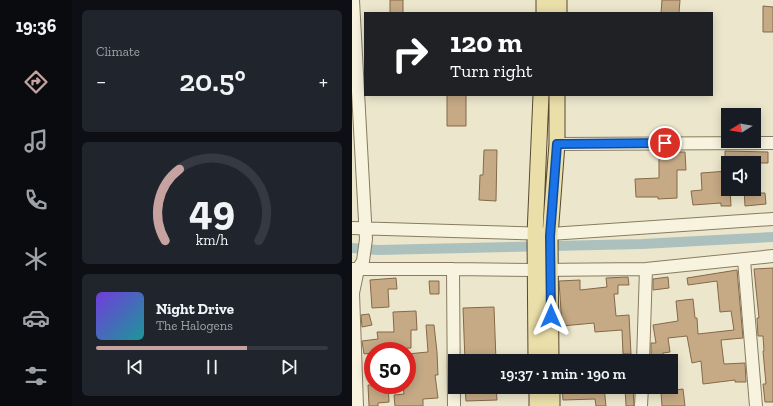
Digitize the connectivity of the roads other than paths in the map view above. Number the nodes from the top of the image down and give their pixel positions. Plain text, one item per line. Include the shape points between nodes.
1 (352, 0) edge
2 (544, 0) edge
3 (559, 0) edge
4 (544, 12) edge
5 (559, 12) edge
6 (541, 96) edge
7 (558, 96) edge
8 (773, 143) edge
9 (557, 144) junction
10 (773, 219) edge
11 (352, 228) edge
12 (366, 234) junction
13 (543, 236) junction
14 (773, 256) edge
15 (744, 260) junction
16 (358, 267) edge
17 (453, 269) junction
18 (551, 269) junction
19 (646, 269) junction
20 (535, 270) junction
21 (536, 354) edge
22 (551, 354) edge
23 (643, 354) edge
24 (536, 394) edge
25 (552, 394) edge
26 (642, 394) edge
27 (357, 406) edge
28 (454, 406) edge
29 (537, 406) edge
30 (552, 406) edge
31 (642, 406) edge
32 (756, 406) edge

1 - 12 street
2 - 4 main road
3 - 5 main road
6 - 13 main road
7 - 9 main road
8 - 9 street
9 - 13 main road
10 - 13 street
11 - 12 street
12 - 13 street
12 - 16 street
13 - 18 main road
13 - 20 main road
14 - 15 street
15 - 19 street
15 - 32 street
16 - 17 street
16 - 27 street via 353,293
17 - 20 street
17 - 28 street
18 - 19 street
18 - 20 street
18 - 22 main road
19 - 23 street
20 - 21 main road
24 - 29 main road
25 - 30 main road
26 - 31 street

